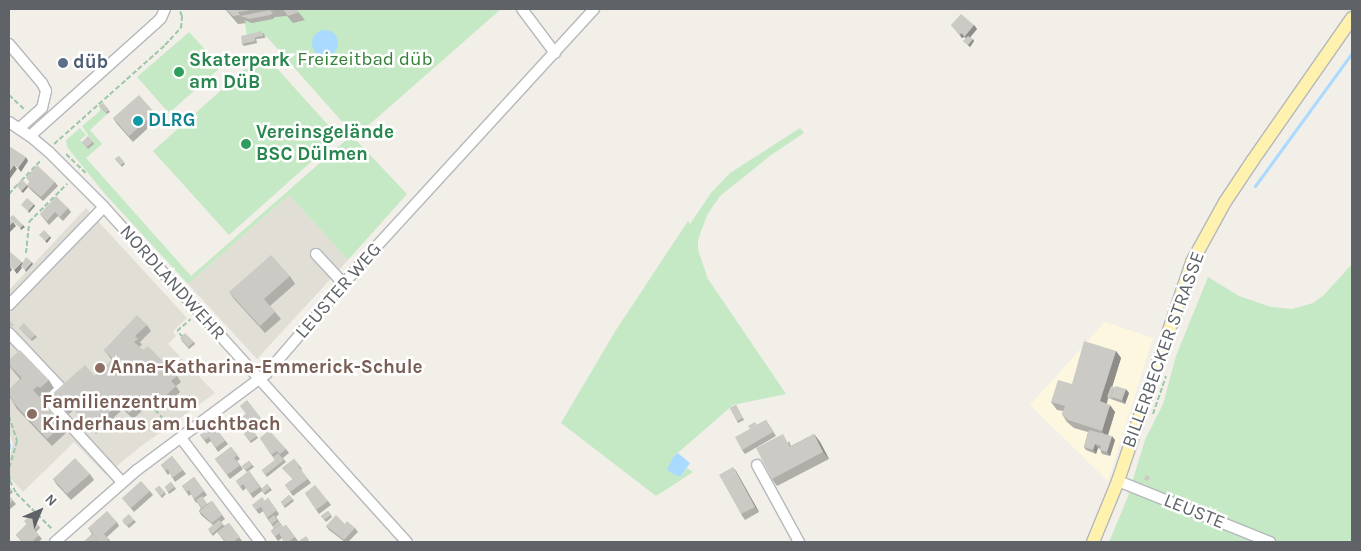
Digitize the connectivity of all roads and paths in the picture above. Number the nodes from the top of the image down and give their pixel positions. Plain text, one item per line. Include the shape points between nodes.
1 (165, 9) edge
2 (179, 9) edge
3 (522, 9) edge
4 (594, 9) edge
5 (1352, 18) edge
6 (9, 44) edge
7 (555, 52) junction
8 (9, 95) edge
9 (32, 118) junction
10 (9, 122) edge
11 (20, 128) junction
12 (30, 136) junction
13 (48, 151) junction
14 (74, 178) junction
15 (9, 194) edge
16 (104, 208) junction
17 (26, 253) dead end
18 (316, 254) dead end
19 (344, 284) junction
20 (9, 306) edge
21 (198, 312) junction
22 (9, 333) edge
23 (182, 337) edge
24 (1167, 371) dead end
25 (260, 380) junction
26 (150, 404) edge
27 (1153, 415) dead end
28 (9, 416) edge
29 (180, 438) junction
30 (757, 465) dead end
31 (1118, 481) junction
32 (122, 482) junction
33 (58, 540) edge
34 (260, 542) edge
35 (407, 542) edge
36 (799, 542) edge
37 (1093, 542) edge
38 (1270, 542) edge

1 - 12 street via 155,24
2 - 13 path via 182,28
3 - 7 street
4 - 7 street, LEUSTER WEG
5 - 31 main road, BILLERBECKER STRASSE via 1225,202 1192,262
6 - 9 street via 46,91 42,108
7 - 19 street, LEUSTER WEG
8 - 9 path
9 - 11 street
10 - 11 street, NORDLANDWEHR
11 - 12 street, NORDLANDWEHR
12 - 13 street, NORDLANDWEHR
13 - 14 street, NORDLANDWEHR
13 - 15 path
14 - 16 street, NORDLANDWEHR
14 - 17 path via 29,222
16 - 20 street
16 - 21 street, NORDLANDWEHR
18 - 19 street
19 - 25 street, LEUSTER WEG
21 - 23 path via 178,331
21 - 25 street, NORDLANDWEHR
22 - 32 street via 59,386 49,402
24 - 27 path
25 - 29 street, LEUSTER WEG
25 - 35 street, NORDLANDWEHR
26 - 29 path
28 - 33 path via 17,441 9,469 10,481 16,493
29 - 32 street, LEUSTER WEG
29 - 34 street
30 - 36 street
31 - 37 main road, BILLERBECKER STRASSE
31 - 38 street, LEUSTE
32 - 33 street, LEUSTER WEG

